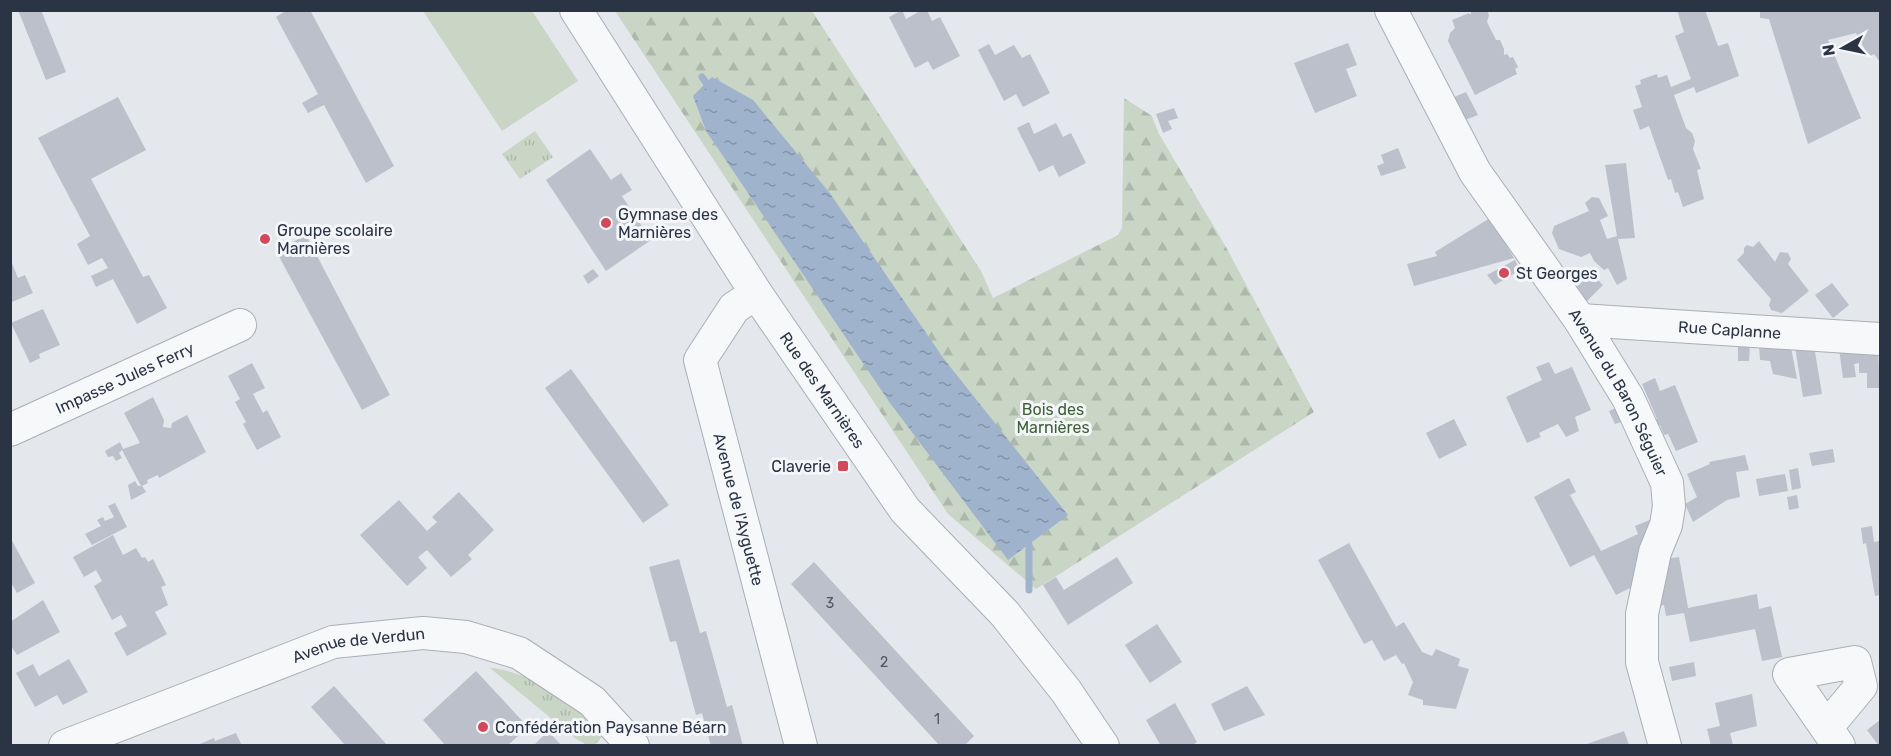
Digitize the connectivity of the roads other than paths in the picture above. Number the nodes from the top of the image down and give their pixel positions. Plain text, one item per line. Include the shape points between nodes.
1 (576, 10) edge
2 (1391, 10) edge
3 (756, 294) junction
4 (1580, 320) junction
5 (240, 325) dead end
6 (1881, 339) edge
7 (10, 430) edge
8 (65, 746) edge
9 (633, 746) edge
10 (801, 746) edge
11 (1103, 746) edge
12 (1665, 746) edge

1 - 3 street, Rue des Marnières
2 - 4 street, Avenue du Baron Séguier via 1475,172
3 - 10 street, Avenue de l'Ayguette via 734,308 700,360
3 - 11 street, Rue des Marnières via 905,510 1005,614 1066,691
4 - 6 street, Rue Caplanne
4 - 12 street, Avenue du Baron Séguier via 1628,398 1667,483 1666,525 1655,552 1642,614 1642,662
5 - 7 street, Impasse Jules Ferry
8 - 9 street, Avenue de Verdun via 333,642 423,633 466,637 519,652 592,701

